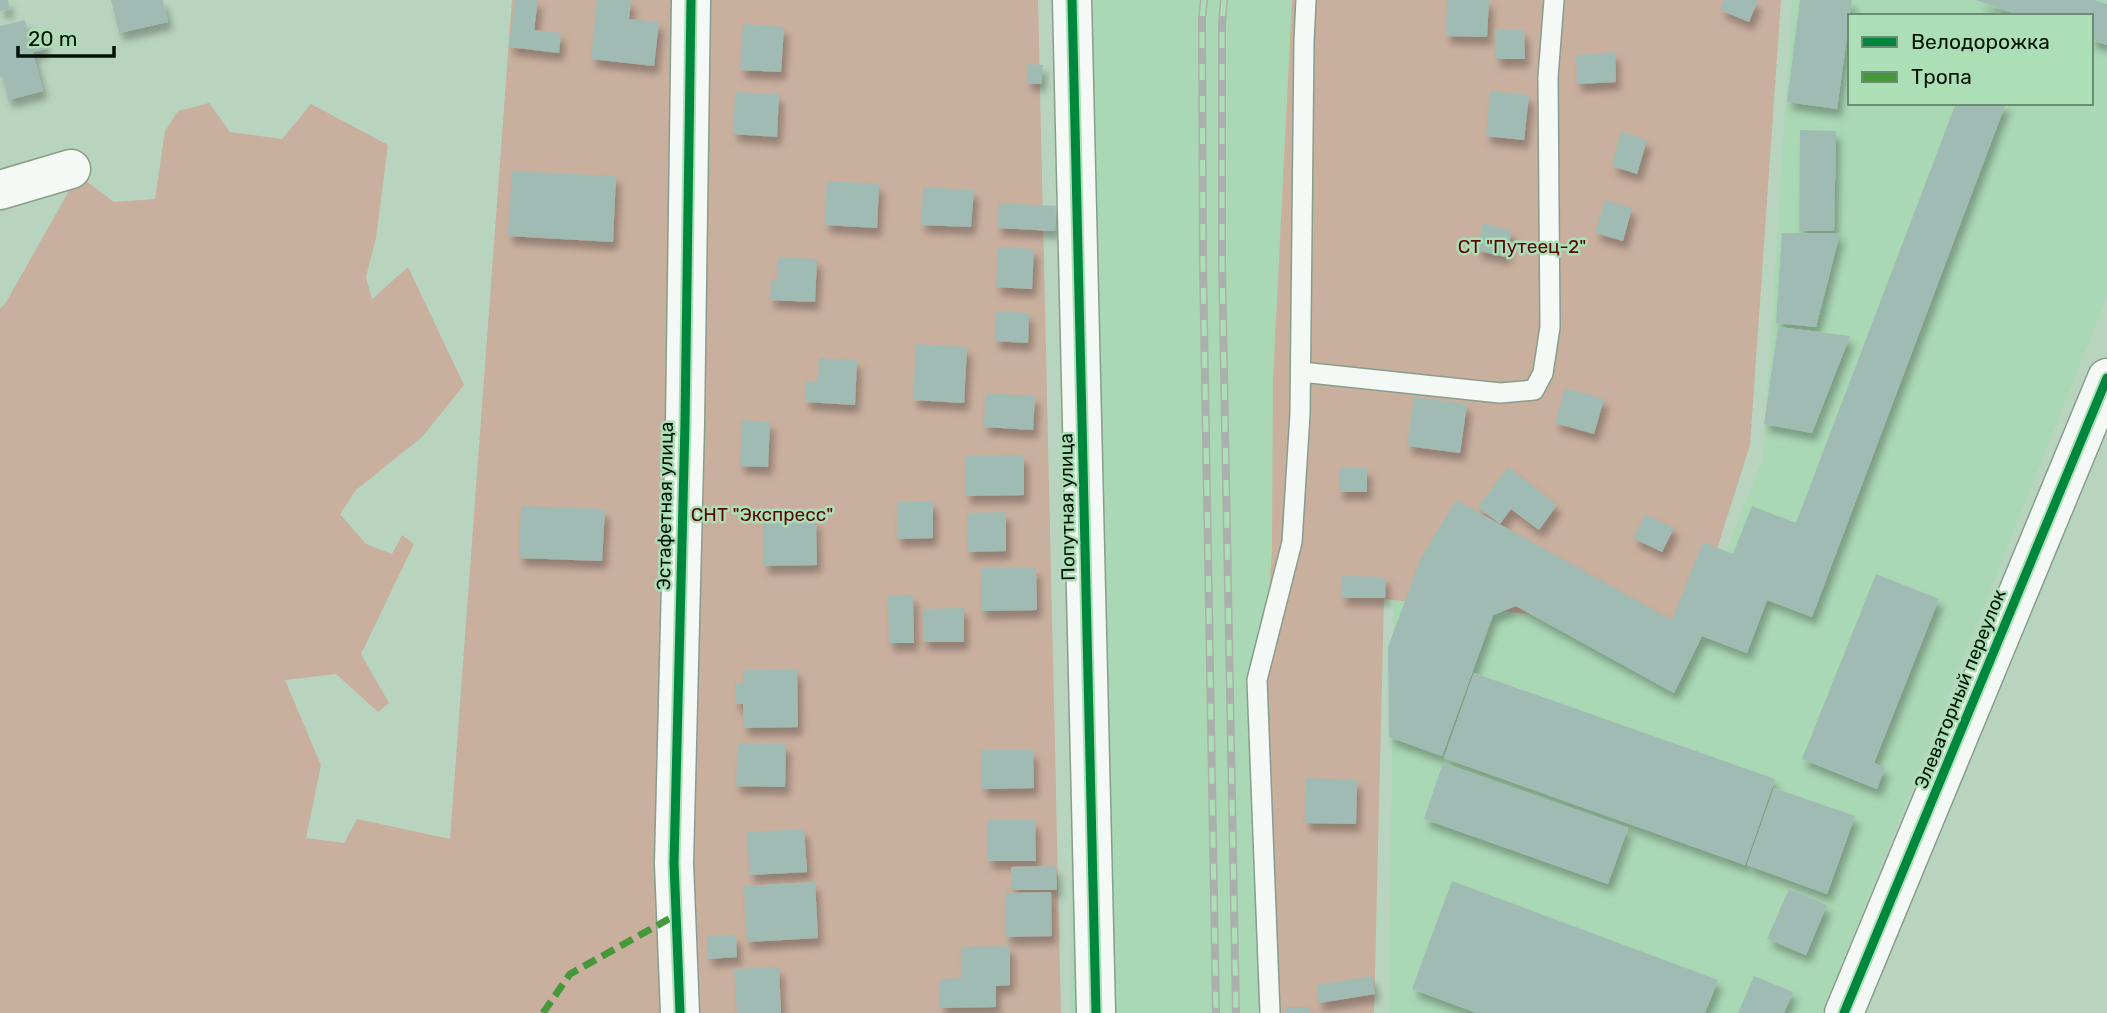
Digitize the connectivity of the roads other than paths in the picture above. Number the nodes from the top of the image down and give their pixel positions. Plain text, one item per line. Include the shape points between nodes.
1 (691, 0) edge
2 (1072, 0) edge
3 (1306, 0) edge
4 (1554, 0) edge
5 (71, 169) dead end
6 (0, 190) edge
7 (1301, 372) junction
8 (2107, 378) edge
9 (680, 1013) edge
10 (1097, 1013) edge
11 (1270, 1013) edge
12 (1844, 1013) edge

1 - 9 street, Эстафетная улица via 674,863
2 - 10 street, Попутная улица
3 - 7 lane
4 - 7 lane via 1548,77 1550,327 1543,373 1534,390 1500,393
5 - 6 street
7 - 11 lane via 1292,542 1257,680
8 - 12 street, Элеваторный переулок

